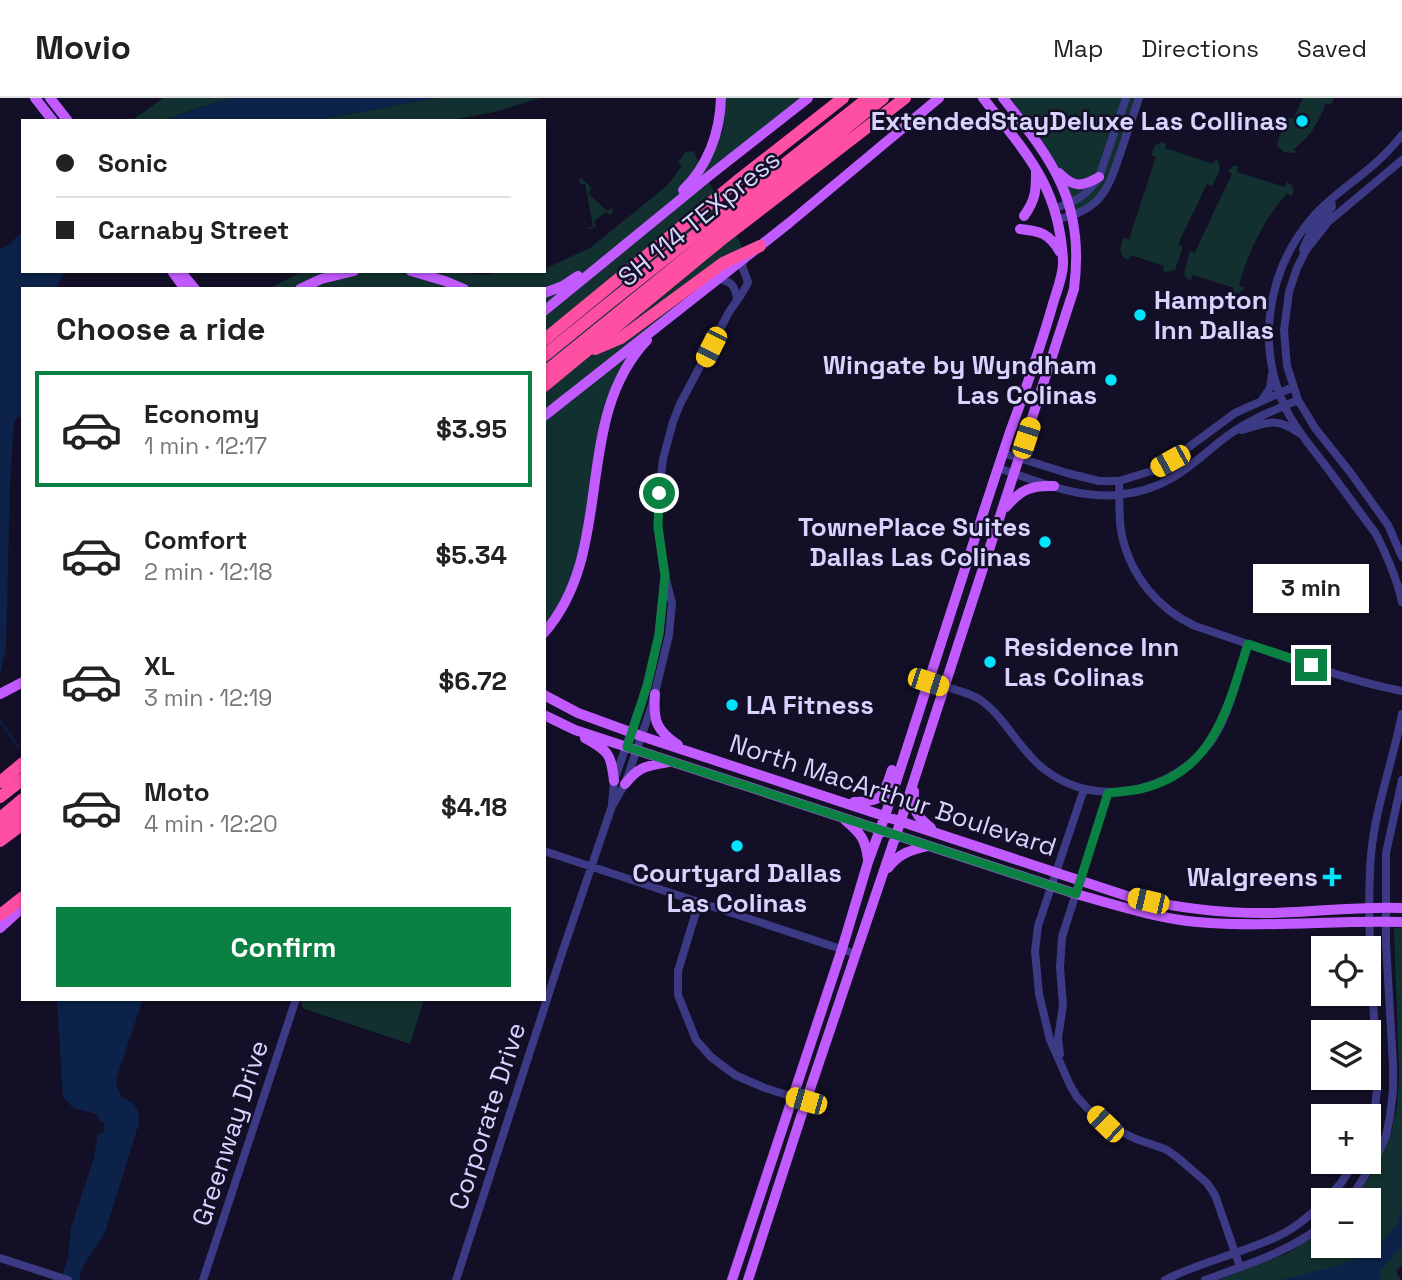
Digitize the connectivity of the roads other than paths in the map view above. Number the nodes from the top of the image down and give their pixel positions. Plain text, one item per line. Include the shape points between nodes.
1 (35, 98) edge
2 (50, 98) edge
3 (721, 98) edge
4 (808, 98) edge
5 (843, 98) edge
6 (868, 98) edge
7 (883, 98) edge
8 (893, 98) edge
9 (905, 98) edge
10 (939, 98) edge
11 (983, 98) edge
12 (1003, 98) edge
13 (1126, 98) edge
14 (1139, 98) edge
15 (51, 119) edge
16 (66, 119) edge
17 (856, 135) junction
18 (1402, 135) edge
19 (1402, 160) edge
20 (1052, 166) junction
21 (1036, 168) junction
22 (1100, 177) junction
23 (1331, 200) junction
24 (1070, 203) junction
25 (705, 208) junction
26 (1056, 213) junction
27 (659, 216) junction
28 (1024, 216) dead end
29 (1073, 216) junction
30 (1020, 229) dead end
31 (640, 233) junction
32 (760, 246) junction
33 (1063, 258) junction
34 (744, 259) junction
35 (1297, 268) junction
36 (174, 273) edge
37 (182, 273) edge
38 (190, 273) edge
39 (346, 273) edge
40 (418, 273) edge
41 (718, 278) junction
42 (184, 287) edge
43 (193, 287) edge
44 (200, 287) edge
45 (304, 287) edge
46 (459, 287) edge
47 (546, 292) edge
48 (737, 298) junction
49 (608, 304) junction
50 (546, 309) edge
51 (670, 316) junction
52 (546, 338) edge
53 (585, 353) junction
54 (546, 354) edge
55 (1273, 369) junction
56 (546, 371) edge
57 (546, 384) edge
58 (1293, 387) junction
59 (1279, 392) junction
60 (1262, 400) junction
61 (1298, 400) junction
62 (1284, 406) junction
63 (546, 414) edge
64 (1232, 432) junction
65 (1303, 436) junction
66 (1003, 453) junction
67 (1019, 458) junction
68 (998, 468) junction
69 (1014, 474) junction
70 (1119, 481) junction
71 (1054, 486) junction
72 (1119, 495) junction
73 (999, 519) junction
74 (1402, 557) edge
75 (665, 576) junction
76 (1402, 602) edge
77 (546, 631) edge
78 (659, 634) junction
79 (669, 636) junction
80 (1248, 644) junction
81 (928, 682) junction
82 (21, 683) edge
83 (944, 687) junction
84 (1402, 691) edge
85 (0, 694) edge
86 (655, 694) junction
87 (546, 696) edge
88 (1402, 714) edge
89 (546, 716) edge
90 (914, 724) junction
91 (575, 730) junction
92 (636, 734) junction
93 (631, 748) junction
94 (686, 751) junction
95 (21, 755) edge
96 (671, 761) junction
97 (21, 765) edge
98 (0, 771) edge
99 (914, 780) junction
100 (1402, 780) edge
101 (21, 781) edge
102 (0, 782) edge
103 (620, 783) junction
104 (1084, 789) junction
105 (1108, 793) junction
106 (0, 797) edge
107 (21, 801) edge
108 (844, 803) junction
109 (21, 814) edge
110 (885, 816) junction
111 (0, 817) edge
112 (840, 817) junction
113 (901, 820) junction
114 (21, 825) edge
115 (880, 829) junction
116 (0, 830) edge
117 (936, 832) junction
118 (897, 834) junction
119 (0, 841) edge
120 (932, 845) junction
121 (546, 852) edge
122 (868, 862) junction
123 (593, 867) junction
124 (1057, 873) junction
125 (881, 879) junction
126 (1081, 881) junction
127 (1052, 886) junction
128 (1076, 894) junction
129 (21, 899) edge
130 (699, 902) junction
131 (1385, 907) junction
132 (1370, 908) junction
133 (1402, 908) edge
134 (21, 909) edge
135 (0, 915) edge
136 (1370, 921) junction
137 (1385, 922) junction
138 (1402, 922) edge
139 (0, 928) edge
140 (842, 949) junction
141 (856, 954) junction
142 (295, 1001) edge
143 (1060, 1060) junction
144 (793, 1097) junction
145 (806, 1101) junction
146 (1375, 1104) edge
147 (1347, 1174) edge
148 (1336, 1188) edge
149 (1357, 1188) edge
150 (1311, 1214) edge
151 (1311, 1234) edge
152 (1236, 1252) junction
153 (0, 1258) edge
154 (1240, 1267) junction
155 (68, 1280) edge
156 (203, 1280) edge
157 (456, 1280) edge
158 (732, 1280) edge
159 (748, 1280) edge
160 (1165, 1280) edge
161 (1205, 1280) edge

1 - 15 main road
2 - 16 main road
3 - 27 main road via 710,152
4 - 27 main road
5 - 25 highway
6 - 49 highway, SH 114 TEXpress
7 - 56 highway, SH 114 TEXpress
8 - 17 highway via 867,119
9 - 17 highway
10 - 32 main road
11 - 21 main road
12 - 20 main road
13 - 22 street
14 - 29 street via 1110,183 1096,202
17 - 53 highway
18 - 23 street
19 - 35 street via 1328,222
20 - 22 main road via 1077,185
20 - 24 main road
21 - 26 main road
21 - 28 main road via 1036,194
22 - 24 street
23 - 35 street via 1332,207 1311,231
23 - 55 street via 1298,234 1274,288 1268,334
24 - 26 street
24 - 29 main road
25 - 49 highway
25 - 52 highway
26 - 29 street
26 - 33 main road
27 - 31 main road
29 - 67 main road via 1073,289
30 - 33 main road via 1048,236
31 - 47 main road via 563,286
31 - 50 main road
32 - 34 main road
32 - 53 highway via 723,263 621,338
33 - 66 main road via 1048,323
34 - 41 main road
34 - 48 street, Corporate Drive via 748,282
35 - 58 street via 1284,330
36 - 42 main road
37 - 43 main road
38 - 44 main road
39 - 45 main road
40 - 46 main road
41 - 48 street via 733,284
41 - 51 main road
48 - 75 street, Corporate Drive via 680,404 667,441 658,516
49 - 54 highway, SH 114 TEXpress
51 - 63 main road
51 - 77 main road via 641,346 614,391 582,562 569,597
53 - 57 highway
55 - 59 street
55 - 60 street via 1270,388
58 - 59 street
58 - 61 street
59 - 60 street
59 - 62 street
60 - 70 street via 1235,413 1155,470
61 - 62 street
61 - 74 street via 1388,525
62 - 64 street
62 - 65 street
64 - 65 street via 1276,422
64 - 72 street via 1171,478 1153,488
65 - 76 street via 1376,534
66 - 67 street
66 - 68 main road
67 - 69 main road
67 - 70 street via 1099,481
68 - 69 street
68 - 81 main road
69 - 71 street
69 - 73 main road
70 - 72 street
71 - 72 street
71 - 73 main road via 1026,489
72 - 80 street via 1129,560 1148,591 1180,620
73 - 83 main road
75 - 78 street, Corporate Drive
75 - 79 street, Corporate Drive via 672,603
78 - 79 street
78 - 92 street, Corporate Drive
79 - 86 street, Corporate Drive
80 - 84 street
80 - 105 street via 1227,711 1210,742 1182,770 1163,781
81 - 83 street
81 - 90 main road
82 - 85 main road
83 - 99 main road
83 - 104 street via 979,699 1044,769 1058,780
86 - 92 street, Corporate Drive
86 - 94 main road via 659,729
87 - 92 main road, North MacArthur Boulevard
88 - 132 street via 1371,854
89 - 91 main road, North MacArthur Boulevard
90 - 108 main road via 878,800
90 - 110 main road
91 - 93 main road, North MacArthur Boulevard
91 - 103 main road via 608,753
92 - 93 street, Corporate Drive
92 - 94 main road, North MacArthur Boulevard
93 - 96 main road, North MacArthur Boulevard
93 - 103 street, Corporate Drive
94 - 108 main road, North MacArthur Boulevard
95 - 98 highway
96 - 103 main road via 642,767
96 - 112 main road, North MacArthur Boulevard
97 - 102 highway
99 - 113 main road
99 - 117 main road via 914,808
100 - 131 street via 1386,853
101 - 106 highway
103 - 123 street, Corporate Drive
104 - 105 street
104 - 124 street
105 - 126 street
107 - 111 highway
108 - 110 main road, North MacArthur Boulevard
109 - 116 highway
110 - 113 main road, North MacArthur Boulevard
110 - 115 main road
112 - 115 main road, North MacArthur Boulevard
112 - 122 main road via 862,836
113 - 117 main road, North MacArthur Boulevard
113 - 118 main road
114 - 119 highway
115 - 118 main road, North MacArthur Boulevard
115 - 122 main road
117 - 124 main road, North MacArthur Boulevard
118 - 120 main road, North MacArthur Boulevard
118 - 125 main road
120 - 125 main road via 901,854
120 - 127 main road, North MacArthur Boulevard
121 - 123 street
122 - 140 main road
123 - 130 street
123 - 157 street, Corporate Drive
124 - 126 main road, North MacArthur Boulevard
124 - 127 street
125 - 141 main road
126 - 128 street
126 - 132 main road, North MacArthur Boulevard via 1181,907 1274,913
127 - 128 main road, North MacArthur Boulevard
127 - 143 street via 1035,951 1040,1000
128 - 136 main road, North MacArthur Boulevard via 1194,921
128 - 143 street via 1062,937
129 - 135 highway
130 - 140 street
130 - 144 street via 678,971 678,995 696,1040 735,1075
131 - 132 main road, North MacArthur Boulevard
131 - 133 main road, North MacArthur Boulevard
131 - 137 street
132 - 136 street
134 - 139 main road
136 - 137 main road, North MacArthur Boulevard
136 - 146 street
137 - 138 main road, North MacArthur Boulevard
137 - 149 street via 1393,1091 1386,1136
140 - 141 street
140 - 144 main road
141 - 145 main road
142 - 156 street, Greenway Drive
143 - 152 street via 1077,1097 1105,1124 1171,1153 1198,1174 1214,1195
144 - 145 street
144 - 158 main road
145 - 159 main road
147 - 148 street
150 - 152 street via 1288,1231
151 - 154 street
152 - 154 street
152 - 160 street
153 - 155 street
154 - 161 street

